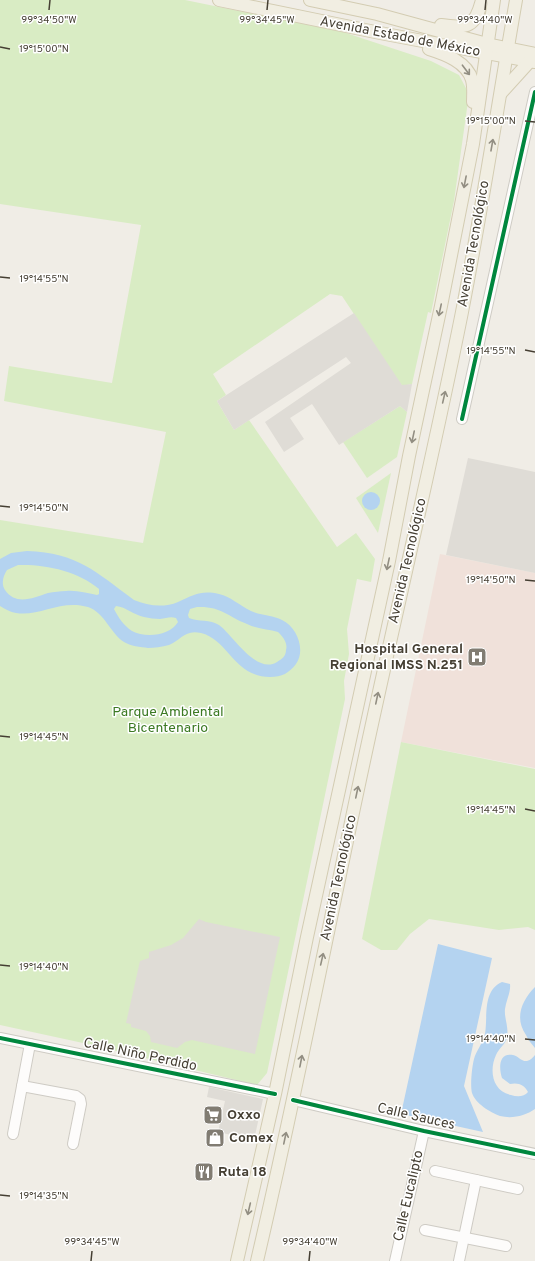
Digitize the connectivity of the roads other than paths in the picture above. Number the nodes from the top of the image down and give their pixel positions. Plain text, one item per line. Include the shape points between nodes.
1 (219, 0) edge
2 (310, 0) edge
3 (482, 0) edge
4 (494, 0) edge
5 (516, 0) edge
6 (377, 14) junction
7 (380, 33) junction
8 (487, 49) junction
9 (507, 52) junction
10 (534, 59) edge
11 (535, 92) edge
12 (501, 93) junction
13 (472, 144) junction
14 (462, 419) dead end
15 (307, 937) junction
16 (327, 940) junction
17 (0, 1038) edge
18 (30, 1044) junction
19 (22, 1086) junction
20 (275, 1094) junction
21 (293, 1100) junction
22 (424, 1131) junction
23 (13, 1134) dead end
24 (73, 1144) dead end
25 (535, 1154) edge
26 (258, 1170) junction
27 (435, 1171) dead end
28 (277, 1175) junction
29 (476, 1180) junction
30 (518, 1189) dead end
31 (425, 1230) dead end
32 (464, 1238) junction
33 (506, 1246) dead end
34 (237, 1261) edge
35 (257, 1261) edge
36 (395, 1261) edge
37 (459, 1261) edge

1 - 7 main road, Avenida Estado de México
2 - 6 main road, Avenida Estado de México
3 - 6 main road via 476,18 462,26 453,27
4 - 8 main road, Avenida Tecnológico
5 - 9 main road, Avenida Tecnológico
6 - 8 main road, Avenida Estado de México
7 - 8 main road, Avenida Estado de México
7 -> 13 main road via 443,53 462,65 469,73 473,90
8 - 9 main road, Avenida Estado de México
8 - 13 main road, Avenida Tecnológico
9 - 10 main road, Avenida Estado de México
9 - 12 main road, Avenida Tecnológico
10 - 12 main road
11 - 14 street
16 -> 12 main road, Avenida Tecnológico via 335,893 463,309
13 -> 15 main road, Avenida Tecnológico via 389,561
15 - 16 main road
15 - 20 main road, Avenida Tecnológico
21 -> 16 main road, Avenida Tecnológico
17 - 18 street, Calle Niño Perdido
18 - 19 street
18 - 20 street, Calle Niño Perdido
19 - 23 street
19 - 24 street via 76,1096 80,1099
20 - 26 main road, Avenida Tecnológico
21 - 22 street, Calle Sauces
28 -> 21 main road, Avenida Tecnológico
22 - 25 street, Calle Sauces
22 - 36 street, Calle Eucalipto
26 - 28 main road
26 -> 34 main road, Avenida Tecnológico
27 - 29 street
28 - 35 main road, Avenida Tecnológico
29 - 30 street
29 - 32 street
31 - 32 street
32 - 33 street
32 - 37 street

